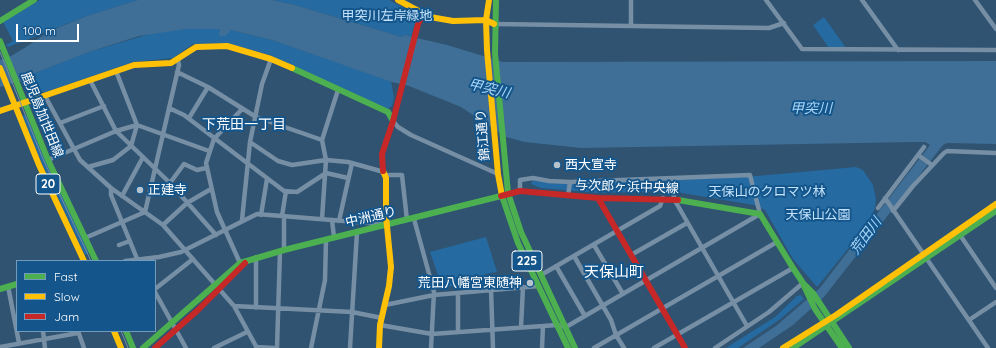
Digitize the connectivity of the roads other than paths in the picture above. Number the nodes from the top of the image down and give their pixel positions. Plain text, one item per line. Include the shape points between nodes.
1 (34, 0) edge
2 (398, 0) edge
3 (489, 0) edge
4 (496, 0) edge
5 (631, 0) edge
6 (766, 0) edge
7 (862, 0) edge
8 (975, 0) edge
9 (26, 2) edge
10 (423, 14) junction
11 (486, 20) junction
12 (0, 21) edge
13 (494, 24) junction
14 (784, 24) junction
15 (631, 26) junction
16 (996, 29) edge
17 (1, 44) edge
18 (898, 50) junction
19 (996, 50) edge
20 (271, 59) junction
21 (178, 60) junction
22 (0, 68) edge
23 (116, 71) junction
24 (177, 72) junction
25 (90, 80) junction
26 (208, 87) junction
27 (338, 90) junction
28 (45, 96) junction
29 (25, 101) junction
30 (15, 105) junction
31 (104, 106) junction
32 (169, 108) junction
33 (242, 109) junction
34 (0, 110) edge
35 (256, 117) junction
36 (189, 118) junction
37 (393, 121) junction
38 (60, 123) junction
39 (137, 124) junction
40 (116, 131) junction
41 (162, 134) junction
42 (214, 139) junction
43 (322, 140) junction
44 (250, 142) junction
45 (131, 146) junction
46 (924, 147) dead end
47 (74, 149) junction
48 (209, 151) junction
49 (996, 153) edge
50 (919, 155) junction
51 (143, 158) junction
52 (48, 160) junction
53 (326, 160) junction
54 (249, 163) junction
55 (352, 163) junction
56 (931, 164) junction
57 (88, 167) junction
58 (154, 168) junction
59 (206, 168) junction
60 (326, 173) junction
61 (384, 174) junction
62 (498, 174) junction
63 (348, 178) junction
64 (673, 178) junction
65 (267, 179) junction
66 (570, 182) junction
67 (170, 184) junction
68 (111, 188) junction
69 (211, 189) junction
70 (286, 191) junction
71 (520, 192) junction
72 (505, 194) junction
73 (122, 196) junction
74 (568, 196) junction
75 (598, 198) junction
76 (663, 198) junction
77 (674, 199) junction
78 (885, 199) junction
79 (187, 203) junction
80 (996, 204) edge
81 (878, 208) dead end
82 (893, 210) junction
83 (996, 210) edge
84 (144, 212) junction
85 (760, 214) junction
86 (261, 215) junction
87 (283, 216) junction
88 (322, 219) junction
89 (414, 219) junction
90 (242, 220) junction
91 (332, 220) junction
92 (407, 220) junction
93 (339, 221) junction
94 (121, 222) junction
95 (687, 223) junction
96 (162, 225) junction
97 (387, 225) junction
98 (225, 229) junction
99 (617, 231) junction
100 (357, 232) junction
101 (958, 233) junction
102 (216, 235) junction
103 (334, 237) junction
104 (85, 238) junction
105 (326, 240) junction
106 (130, 241) junction
107 (777, 242) junction
108 (594, 245) junction
109 (119, 246) dead end
110 (702, 248) junction
111 (185, 250) junction
112 (282, 250) junction
113 (631, 255) junction
114 (574, 256) junction
115 (256, 257) junction
116 (925, 257) junction
117 (193, 259) junction
118 (84, 260) edge
119 (96, 260) edge
120 (138, 260) edge
121 (243, 263) junction
122 (556, 266) junction
123 (793, 268) junction
124 (541, 275) junction
125 (718, 276) junction
126 (646, 281) junction
127 (803, 283) junction
128 (16, 284) edge
129 (8, 286) junction
130 (538, 286) junction
131 (216, 287) junction
132 (523, 287) junction
133 (156, 288) edge
134 (996, 288) edge
135 (0, 289) edge
136 (491, 289) junction
137 (458, 293) junction
138 (156, 294) edge
139 (623, 294) junction
140 (434, 295) junction
141 (733, 302) junction
142 (996, 302) edge
143 (192, 304) junction
144 (385, 305) junction
145 (234, 306) junction
146 (603, 306) junction
147 (256, 308) junction
148 (661, 308) junction
149 (279, 309) junction
150 (198, 310) junction
151 (319, 311) junction
152 (352, 312) junction
153 (585, 316) junction
154 (382, 318) junction
155 (968, 320) junction
156 (828, 322) junction
157 (172, 323) junction
158 (380, 325) junction
159 (557, 325) junction
160 (543, 326) junction
161 (747, 326) junction
162 (16, 327) edge
163 (521, 327) junction
164 (566, 327) junction
165 (176, 330) junction
166 (491, 330) junction
167 (17, 332) edge
168 (42, 332) edge
169 (78, 332) edge
170 (114, 332) edge
171 (126, 332) edge
172 (247, 332) junction
173 (458, 332) junction
174 (432, 334) junction
175 (616, 335) junction
176 (677, 335) junction
177 (44, 339) junction
178 (19, 343) junction
179 (0, 347) edge
180 (217, 347) edge
181 (256, 347) edge
182 (45, 348) edge
183 (84, 348) edge
184 (121, 348) edge
185 (133, 348) edge
186 (142, 348) edge
187 (156, 348) edge
188 (186, 348) edge
189 (274, 348) edge
190 (278, 348) edge
191 (311, 348) edge
192 (350, 348) edge
193 (379, 348) edge
194 (431, 348) edge
195 (492, 348) edge
196 (542, 348) edge
197 (568, 348) edge
198 (575, 348) edge
199 (594, 348) edge
200 (624, 348) edge
201 (654, 348) edge
202 (685, 348) edge
203 (715, 348) edge
204 (783, 348) edge
205 (792, 348) edge
206 (842, 348) edge
207 (849, 348) edge
208 (988, 348) edge

1 - 9 main road
2 - 10 main road
3 - 11 main road, 錦江通り / 225
4 - 13 main road, 錦江通り / 225
5 - 15 street
6 - 14 street
7 - 18 street
8 - 16 street
9 - 12 main road
10 - 11 main road via 454,21
10 - 37 main road
11 - 13 main road
11 - 62 main road, 錦江通り / 225
13 - 15 street
13 - 72 main road, 錦江通り / 225
14 - 15 street via 769,28
14 - 18 street via 802,49
17 - 29 main road, 鹿児島加世田線 / 20
18 - 19 street
20 - 21 main road via 227,46 196,47
20 - 27 main road
20 - 35 street via 262,84
21 - 23 main road via 171,63 134,65
21 - 24 street
22 - 30 main road, 鹿児島加世田線 / 20
23 - 25 main road
23 - 39 street
24 - 26 street
24 - 32 street
25 - 28 main road
25 - 31 street
26 - 33 street
26 - 36 street
27 - 37 main road via 388,112
27 - 43 street
28 - 29 main road
28 - 38 street
29 - 30 main road
29 - 52 main road, 鹿児島加世田線 / 20
30 - 34 main road
30 - 118 main road, 鹿児島加世田線 / 20 via 40,167
31 - 38 street
31 - 40 street
32 - 36 street
32 - 41 street
33 - 35 street
33 - 42 street
35 - 43 street
35 - 44 street
36 - 42 street
37 - 61 main road via 382,154
37 - 62 street via 411,135
38 - 47 street
39 - 40 street
39 - 41 street
39 - 45 street
40 - 45 street
40 - 47 street
41 - 48 street
41 - 58 street
42 - 48 street
42 - 54 street
43 - 53 street
44 - 53 street via 278,161 292,165
44 - 54 street
45 - 51 street
45 - 57 street via 113,160
46 - 50 street
47 - 52 street
47 - 57 street via 80,160
48 - 59 street
49 - 56 street via 947,151
50 - 56 street
50 - 78 street
51 - 58 street
51 - 73 street
52 - 104 main road, 鹿児島加世田線 / 20
53 - 55 street
53 - 60 street
54 - 65 street
54 - 90 street
55 - 61 street
55 - 63 street
56 - 82 street
57 - 68 street
58 - 67 street
58 - 84 street
59 - 67 street via 197,170 184,164
59 - 69 street
60 - 63 street
60 - 70 street via 296,192
60 - 88 street
61 - 92 street via 402,175
61 - 97 main road
62 - 72 main road, 錦江通り / 225
63 - 93 street
64 - 66 street
64 - 77 street
64 - 85 street via 750,175
65 - 70 street
65 - 86 street
66 - 71 street via 533,178 520,180
66 - 74 street
67 - 79 street
68 - 73 street
68 - 94 street
69 - 79 street
69 - 98 street
70 - 87 street
71 - 72 main road, 与次郎ヶ浜中央線
71 - 74 main road, 与次郎ヶ浜中央線
72 - 89 main road, 中洲通り
72 - 124 main road, 225
72 - 130 main road, 225 via 518,243
73 - 84 street
74 - 75 main road, 与次郎ヶ浜中央線
75 - 76 main road, 与次郎ヶ浜中央線
75 - 99 main road
76 - 77 main road, 与次郎ヶ浜中央線
76 - 99 street via 660,206
77 - 85 main road, 与次郎ヶ浜中央線
77 - 95 street
78 - 81 street
78 - 82 street
79 - 96 street
79 - 102 street
80 - 101 main road
82 - 116 street
83 - 101 main road
84 - 94 street
84 - 96 street
85 - 107 main road
85 - 110 street
86 - 87 street
86 - 90 street
87 - 88 street
87 - 112 street
88 - 91 street
89 - 92 main road, 中洲通り
89 - 140 street
90 - 98 street
91 - 93 street
91 - 103 street
92 - 97 main road, 中洲通り
93 - 97 street
94 - 104 street
94 - 106 street
95 - 110 street
95 - 113 street
96 - 111 street
97 - 100 main road, 中洲通り
97 - 144 main road via 391,267
98 - 102 street
98 - 121 street
99 - 108 street
99 - 113 main road
100 - 103 main road, 中洲通り
100 - 152 street
101 - 116 main road
101 - 134 street
102 - 111 street
103 - 105 main road, 中洲通り
104 - 119 main road, 鹿児島加世田線 / 20
105 - 112 main road, 中洲通り
105 - 151 street via 325,280
106 - 109 street
106 - 120 street
107 - 123 main road
107 - 125 street
108 - 114 street
108 - 139 street
110 - 125 street
110 - 126 street
111 - 117 street
111 - 120 street
112 - 115 main road, 中洲通り
112 - 149 street
113 - 126 main road
114 - 122 street
114 - 146 street
115 - 121 main road, 中洲通り
115 - 147 street
116 - 155 street
116 - 156 main road
117 - 131 street
117 - 133 street
121 - 131 main road, 中洲通り via 242,268
122 - 124 street
122 - 153 street
123 - 127 main road
123 - 141 street
124 - 164 main road, 225
125 - 141 street
125 - 148 street
126 - 139 street
126 - 148 main road
127 - 156 main road
127 - 161 street via 769,312
128 - 129 main road
129 - 135 main road
129 - 162 street
130 - 132 street
130 - 159 main road, 225
131 - 143 main road, 中洲通り
131 - 145 street
131 - 150 main road, 中洲通り
132 - 136 street
132 - 163 street
136 - 137 street
136 - 166 street
137 - 140 street
137 - 173 street
138 - 157 street
139 - 146 street
140 - 144 street
140 - 174 street
141 - 161 street
141 - 176 street
142 - 155 street
143 - 150 main road
143 - 157 main road, 中洲通り
144 - 154 main road
145 - 147 street
145 - 172 street
146 - 153 street
146 - 175 street
147 - 149 street
148 - 175 street
148 - 176 main road
149 - 151 street
149 - 190 street
150 - 165 main road, 中洲通り
151 - 152 street
151 - 191 street
152 - 154 street
152 - 192 street
153 - 164 street
154 - 158 main road
155 - 208 street
156 - 204 main road
156 - 205 main road
156 - 206 main road
156 - 207 main road
157 - 165 street
157 - 186 main road, 中洲通り
158 - 174 street
158 - 193 main road
159 - 160 street
159 - 164 street
159 - 197 main road, 225
160 - 163 street
160 - 196 street
161 - 203 street
163 - 166 street
164 - 198 main road, 225
165 - 187 main road, 中洲通り
165 - 188 street
166 - 173 street
166 - 195 street
167 - 178 street
168 - 177 street
169 - 177 street
169 - 183 street
170 - 184 main road
171 - 185 main road
172 - 180 street
172 - 181 street
173 - 174 street
174 - 194 street
175 - 199 street
175 - 200 street
176 - 201 street
176 - 202 main road
177 - 178 street
177 - 182 street
178 - 179 street
181 - 189 street

